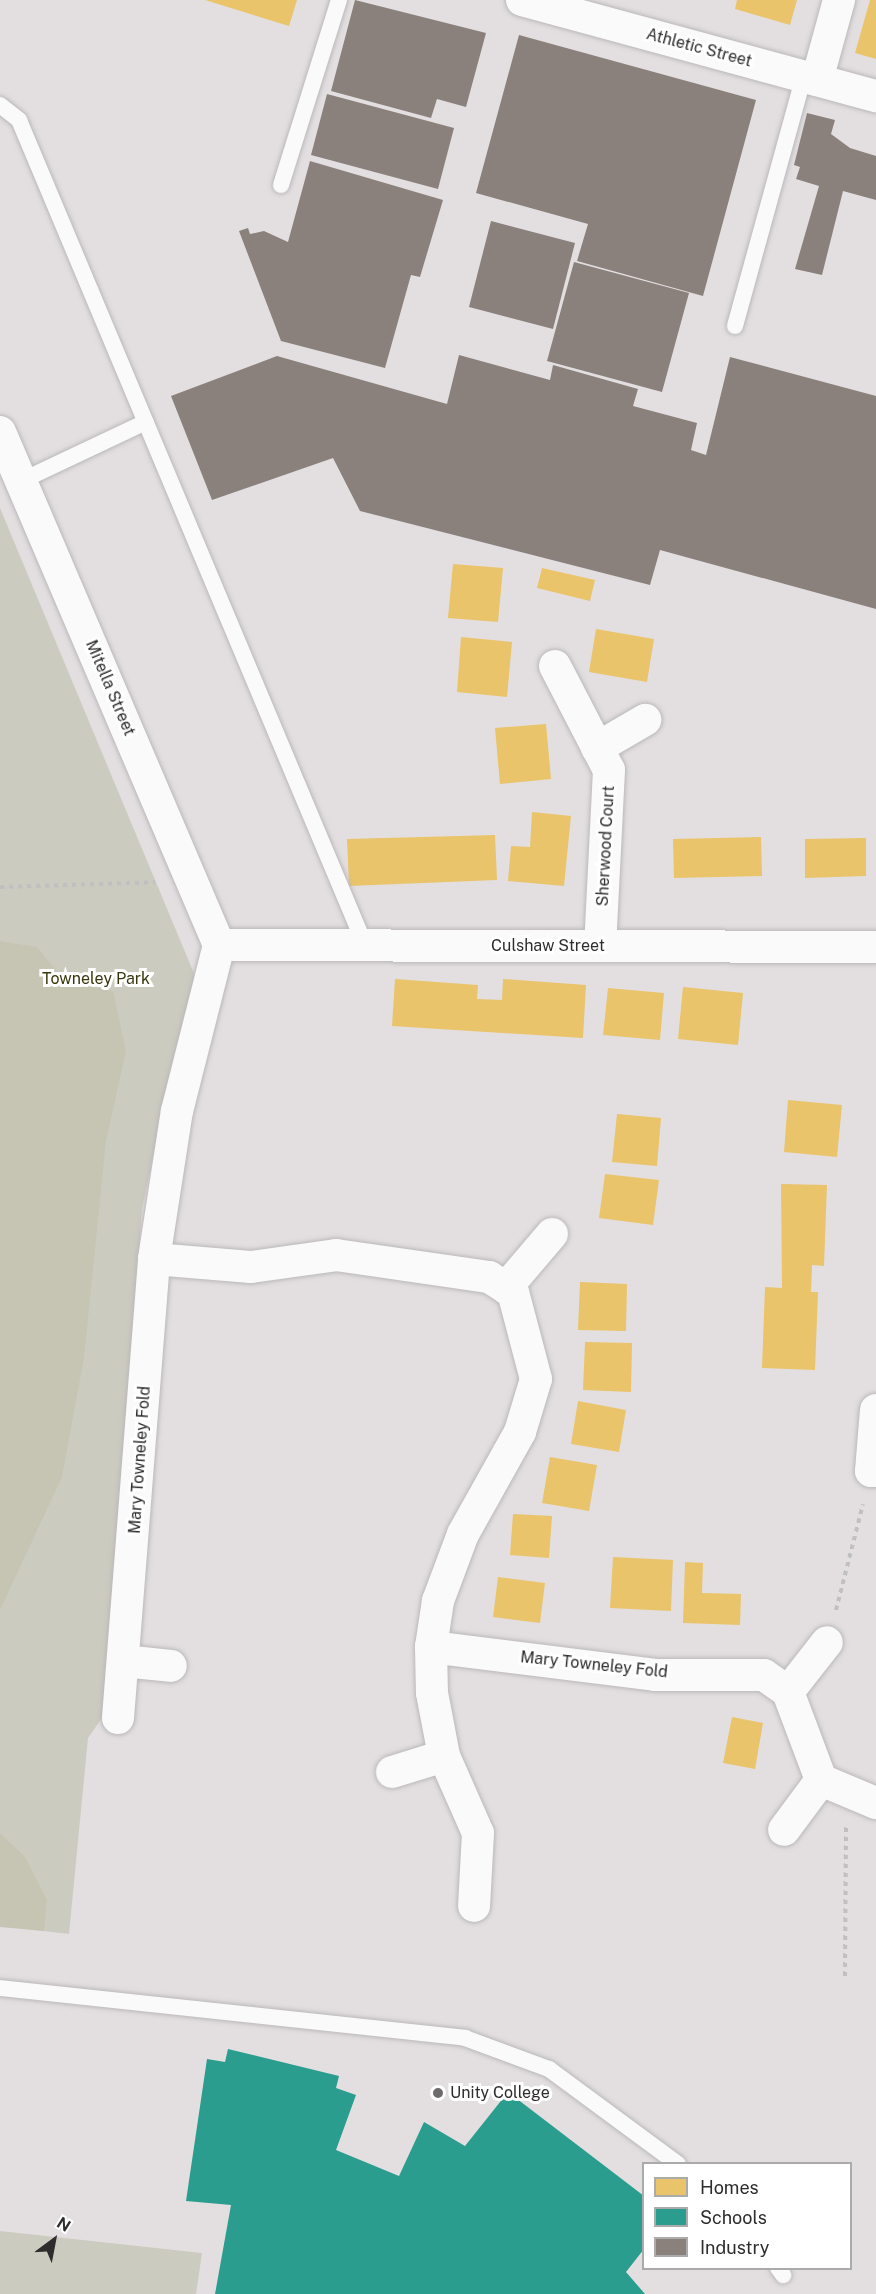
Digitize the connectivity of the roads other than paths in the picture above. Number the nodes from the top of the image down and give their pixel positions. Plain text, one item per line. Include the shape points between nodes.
1 (339, 0) edge
2 (522, 0) edge
3 (839, 0) edge
4 (810, 78) junction
5 (876, 96) edge
6 (0, 105) edge
7 (281, 185) dead end
8 (735, 326) dead end
9 (146, 423) junction
10 (0, 432) edge
11 (21, 481) junction
12 (555, 666) dead end
13 (645, 720) dead end
14 (597, 748) junction
15 (219, 945) junction
16 (365, 945) junction
17 (600, 946) junction
18 (876, 947) edge
19 (552, 1234) dead end
20 (154, 1259) junction
21 (506, 1288) junction
22 (876, 1410) edge
23 (874, 1471) edge
24 (827, 1642) road end
25 (431, 1647) junction
26 (123, 1661) junction
27 (171, 1666) dead end
28 (788, 1692) junction
29 (118, 1718) dead end
30 (444, 1756) junction
31 (392, 1772) dead end
32 (834, 1785) junction
33 (876, 1803) edge
34 (784, 1830) dead end
35 (474, 1906) dead end
36 (0, 1988) edge
37 (677, 2162) edge

1 - 7 lane
2 - 4 street, Athletic Street
3 - 4 street
4 - 5 street, Athletic Street
4 - 8 lane
6 - 9 lane via 19,120
9 - 11 lane
9 - 16 lane
10 - 11 street, Mitella Street
11 - 15 street, Mitella Street
12 - 14 street, Sherwood Court
13 - 14 street
14 - 17 street, Sherwood Court via 609,770 610,831
15 - 16 street, Culshaw Street
15 - 20 street, Mary Towneley Fold via 177,1111
16 - 17 street, Culshaw Street
17 - 18 street, Culshaw Street
19 - 21 street
20 - 21 street via 251,1267 336,1256 489,1277
20 - 26 street, Mary Towneley Fold
21 - 25 street via 513,1292 536,1379 520,1432 463,1534 438,1601
22 - 23 street
24 - 28 street
25 - 28 street, Mary Towneley Fold via 606,1665 656,1675 764,1675
25 - 30 street via 432,1694
26 - 27 street
26 - 29 street, Mary Towneley Fold
28 - 32 street
30 - 31 street
30 - 35 street via 478,1833
32 - 33 street
32 - 34 street
36 - 37 lane via 465,2038 549,2069

